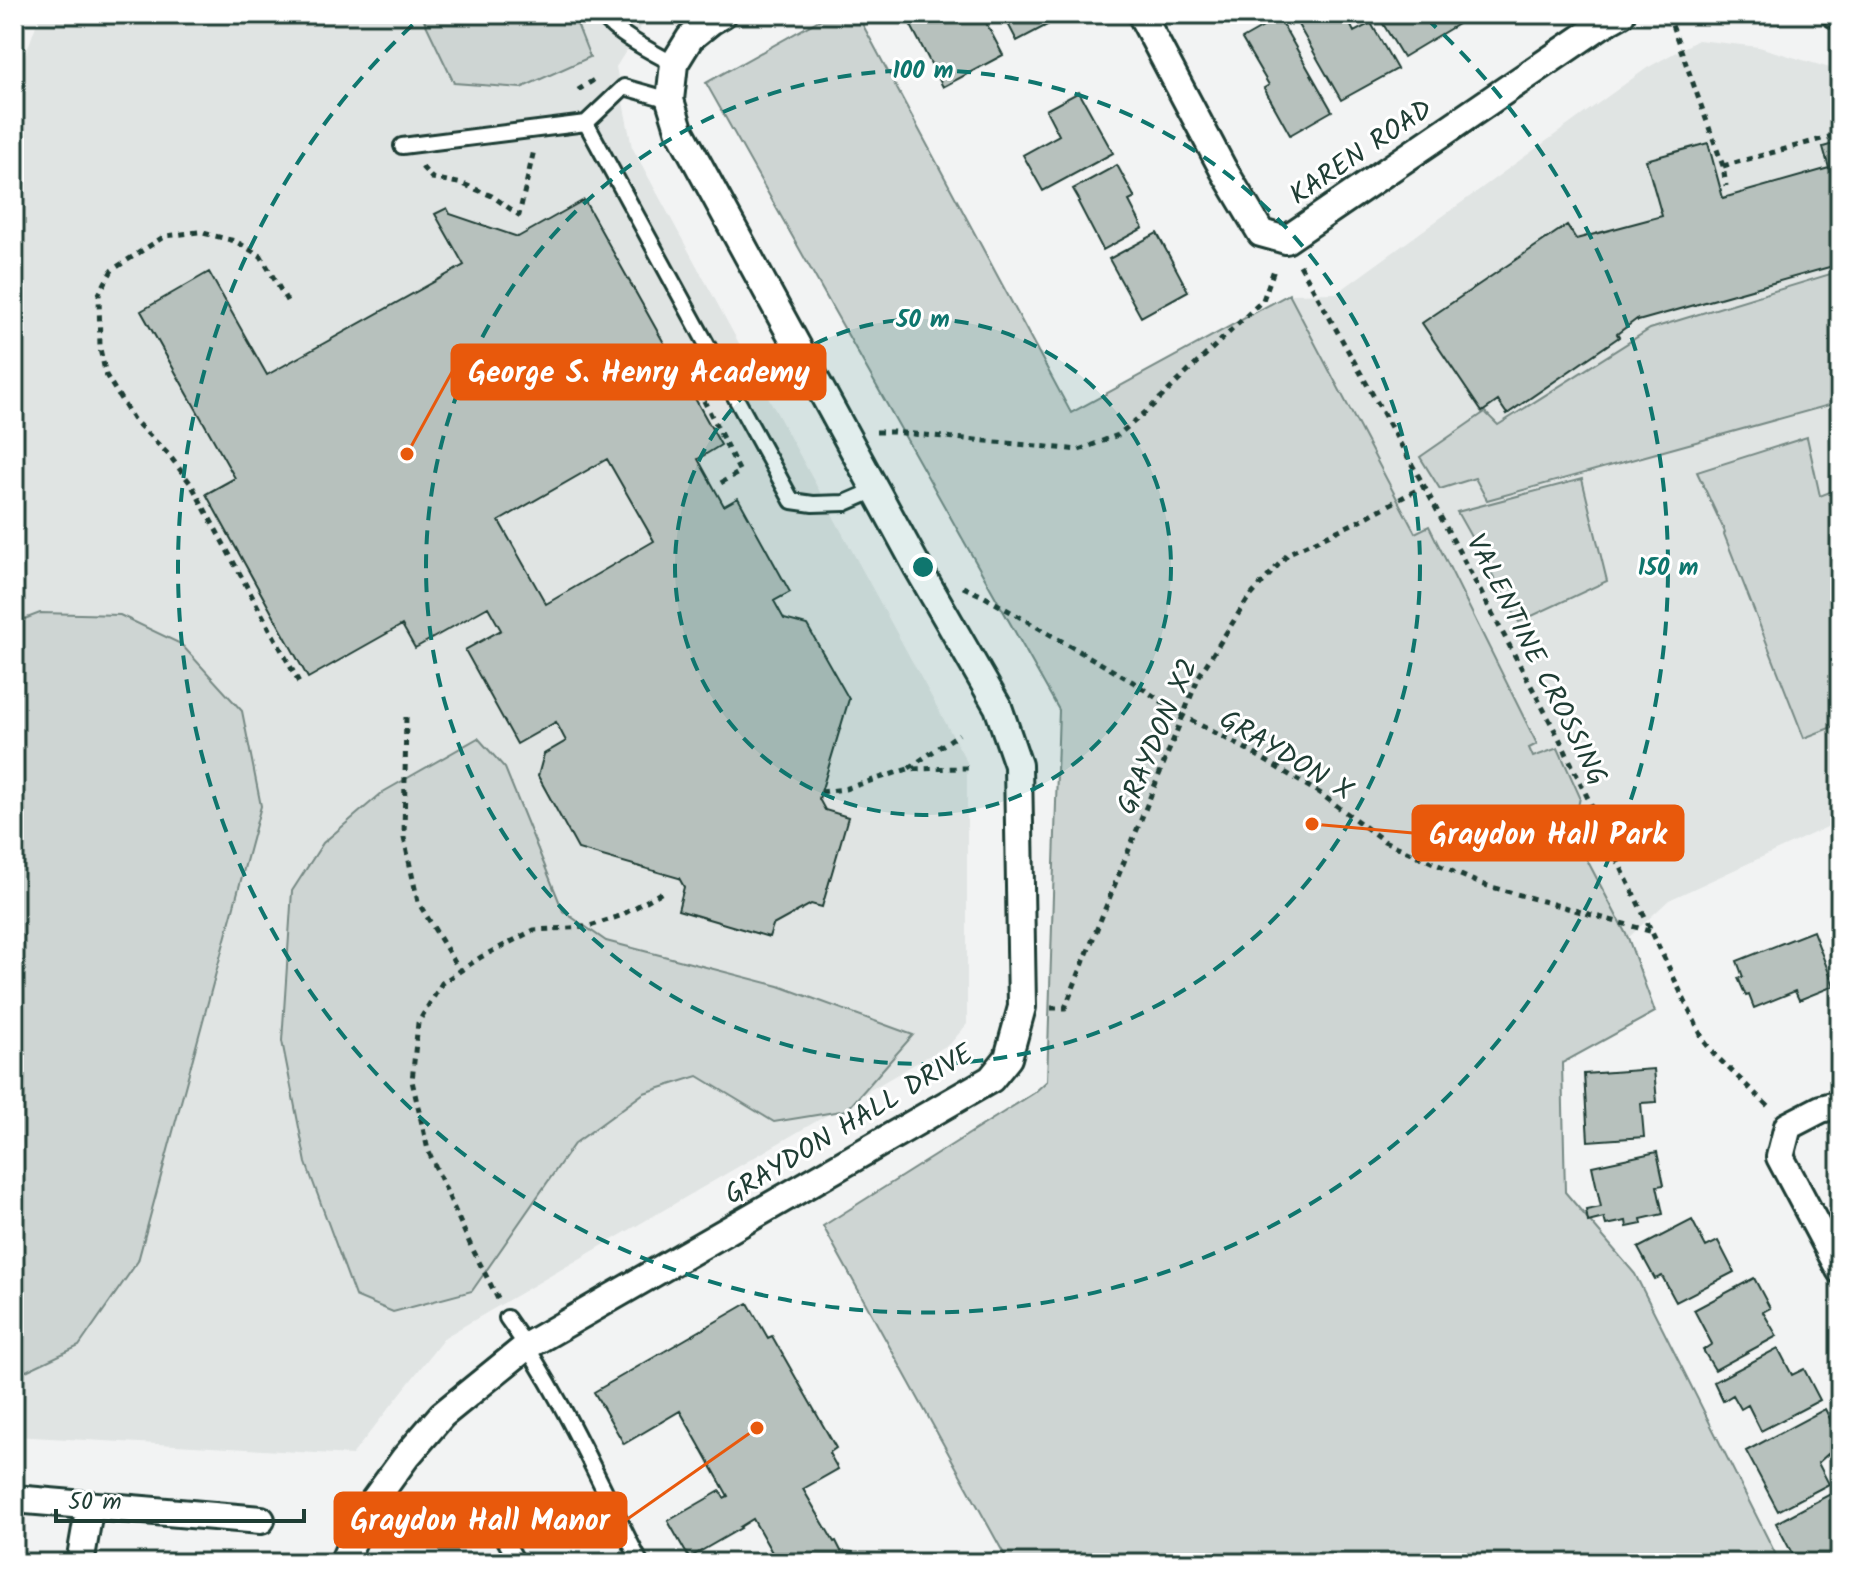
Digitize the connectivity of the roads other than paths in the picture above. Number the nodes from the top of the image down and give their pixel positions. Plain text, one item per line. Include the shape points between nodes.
1 (602, 14) edge
2 (1141, 14) edge
3 (1621, 14) edge
4 (715, 16) edge
5 (674, 64) junction
6 (670, 100) junction
7 (586, 123) junction
8 (406, 146) road end
9 (875, 490) junction
10 (1840, 1104) edge
11 (1840, 1270) edge
12 (507, 1318) road end
13 (527, 1346) junction
14 (14, 1499) edge
15 (90, 1505) junction
16 (485, 1506) dead end
17 (261, 1520) dead end
18 (640, 1562) edge
19 (80, 1563) edge
20 (343, 1563) edge
21 (518, 1563) edge

1 - 5 lane
2 - 3 street, KAREN ROAD via 1261,233 1286,240
4 - 5 street via 690,38
5 - 6 street, GRAYDON HALL DRIVE
6 - 7 lane via 624,87
6 - 9 street, GRAYDON HALL DRIVE via 679,129
7 - 8 lane
7 - 9 lane via 792,501 845,503
9 - 13 street, GRAYDON HALL DRIVE via 998,707 1018,765 1022,1007 1008,1058 991,1079
10 - 11 street via 1788,1126 1780,1157
12 - 13 lane
13 - 18 lane
13 - 20 street, GRAYDON HALL DRIVE via 442,1415 414,1447 365,1513
14 - 15 street
15 - 17 street
15 - 19 street
16 - 21 lane

